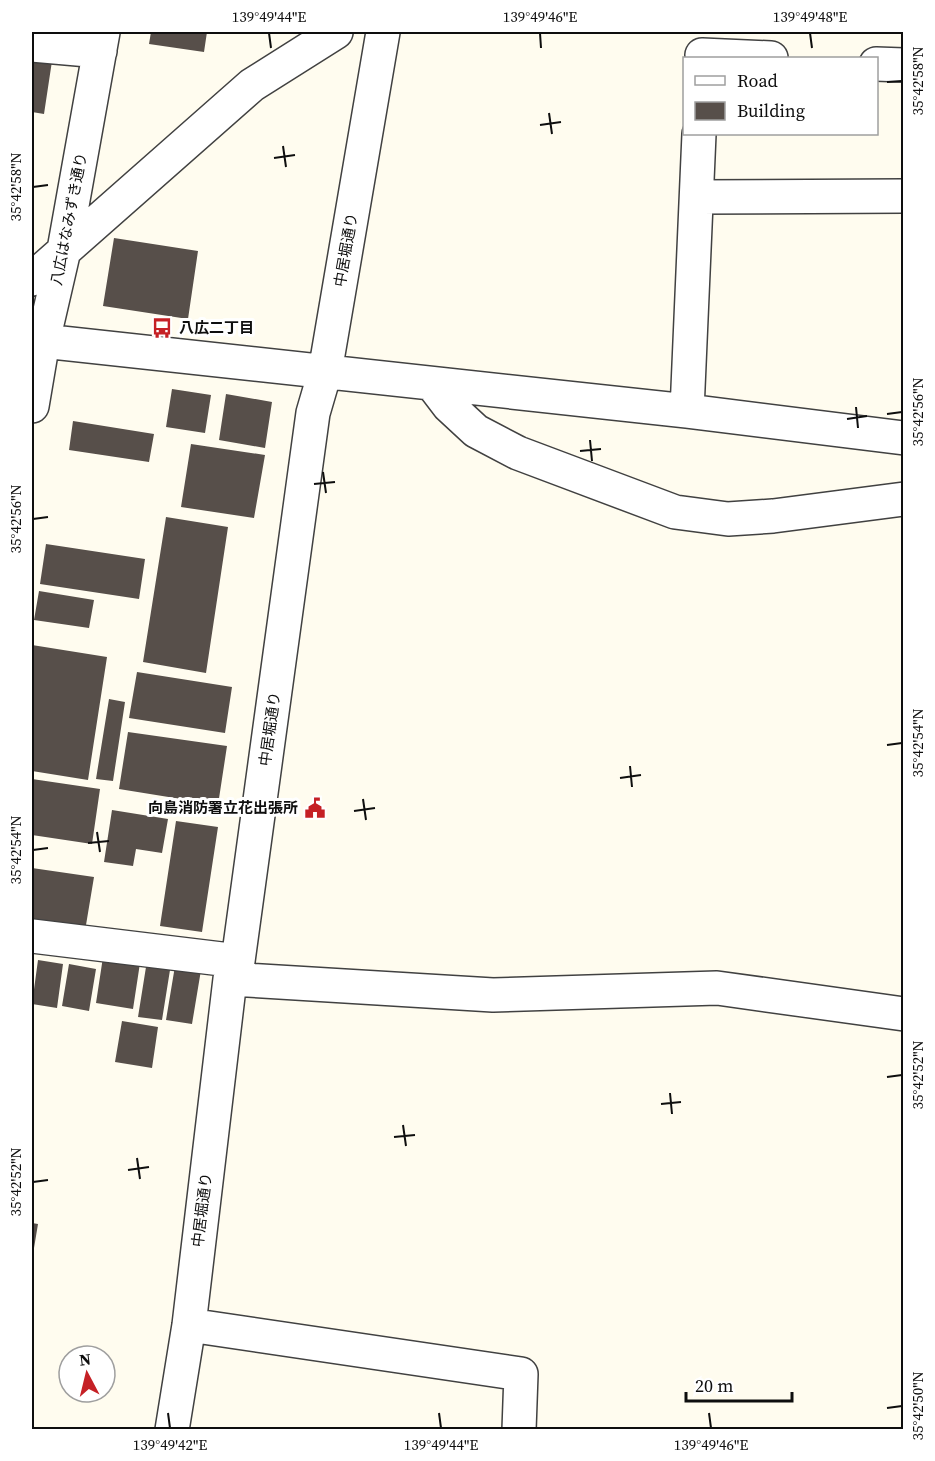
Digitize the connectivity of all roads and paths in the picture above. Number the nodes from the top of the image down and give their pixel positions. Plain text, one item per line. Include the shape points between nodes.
1 (336, 32) edge
2 (383, 32) edge
3 (101, 41) edge
4 (32, 45) edge
5 (702, 48) edge
6 (764, 57) edge
7 (878, 64) edge
8 (903, 65) edge
9 (699, 135) edge
10 (903, 196) edge
11 (698, 197) junction
12 (64, 250) junction
13 (32, 279) edge
14 (44, 341) junction
15 (325, 372) junction
16 (433, 385) junction
17 (32, 406) edge
18 (687, 411) junction
19 (903, 438) edge
20 (903, 499) edge
21 (32, 936) edge
22 (234, 970) junction
23 (903, 1014) edge
24 (189, 1325) junction
25 (172, 1430) edge
26 (519, 1430) edge

1 - 12 street via 252,85
2 - 15 street, 中居堀通り
3 - 4 street
3 - 12 street, 八広はなみずき通り
5 - 6 street
7 - 8 street
9 - 11 street
10 - 11 street
11 - 18 street
12 - 13 street
12 - 14 street, 八広はなみずき通り
14 - 15 street
14 - 17 street, 八広はなみずき通り
15 - 16 street
15 - 22 street, 中居堀通り via 313,413
16 - 18 street
16 - 20 street via 476,431 518,453 675,512 728,519
18 - 19 street
21 - 22 street
22 - 23 street via 493,995 717,988
22 - 24 street, 中居堀通り
24 - 25 street, 中居堀通り
24 - 26 street via 521,1374

